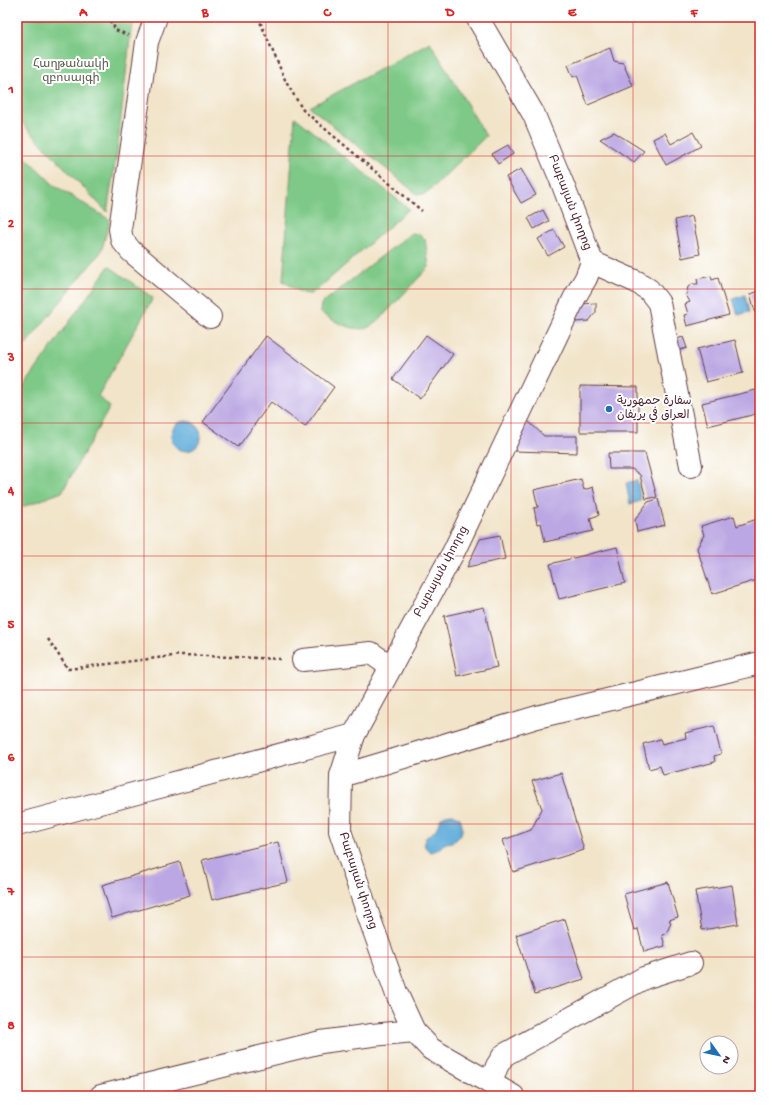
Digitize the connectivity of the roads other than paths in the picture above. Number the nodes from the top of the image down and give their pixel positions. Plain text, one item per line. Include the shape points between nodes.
1 (156, 17) edge
2 (477, 17) edge
3 (592, 262) junction
4 (210, 317) dead end
5 (691, 466) dead end
6 (303, 660) road end
7 (760, 663) edge
8 (391, 667) junction
9 (354, 735) junction
10 (341, 776) junction
11 (17, 825) edge
12 (691, 963) dead end
13 (414, 1031) junction
14 (491, 1083) junction
15 (101, 1096) edge
16 (513, 1096) edge

1 - 4 street via 147,42 120,229 122,240 131,251
2 - 3 street, Բաբայան փողոց via 534,115
3 - 5 street via 638,282 649,290 659,303
3 - 8 street, Բաբայան փողոց via 454,551
6 - 8 street via 371,653
7 - 10 street via 537,717
8 - 9 street, Բաբայան փողոց
9 - 10 street, Բաբայան փողոց
9 - 11 street
10 - 13 street, Բաբայան փողոց via 340,831 393,984
12 - 14 street via 644,978 504,1055
13 - 14 street, Բաբայան փողոց via 431,1048
13 - 15 street via 321,1042
14 - 16 street, Բաբայան փողոց

